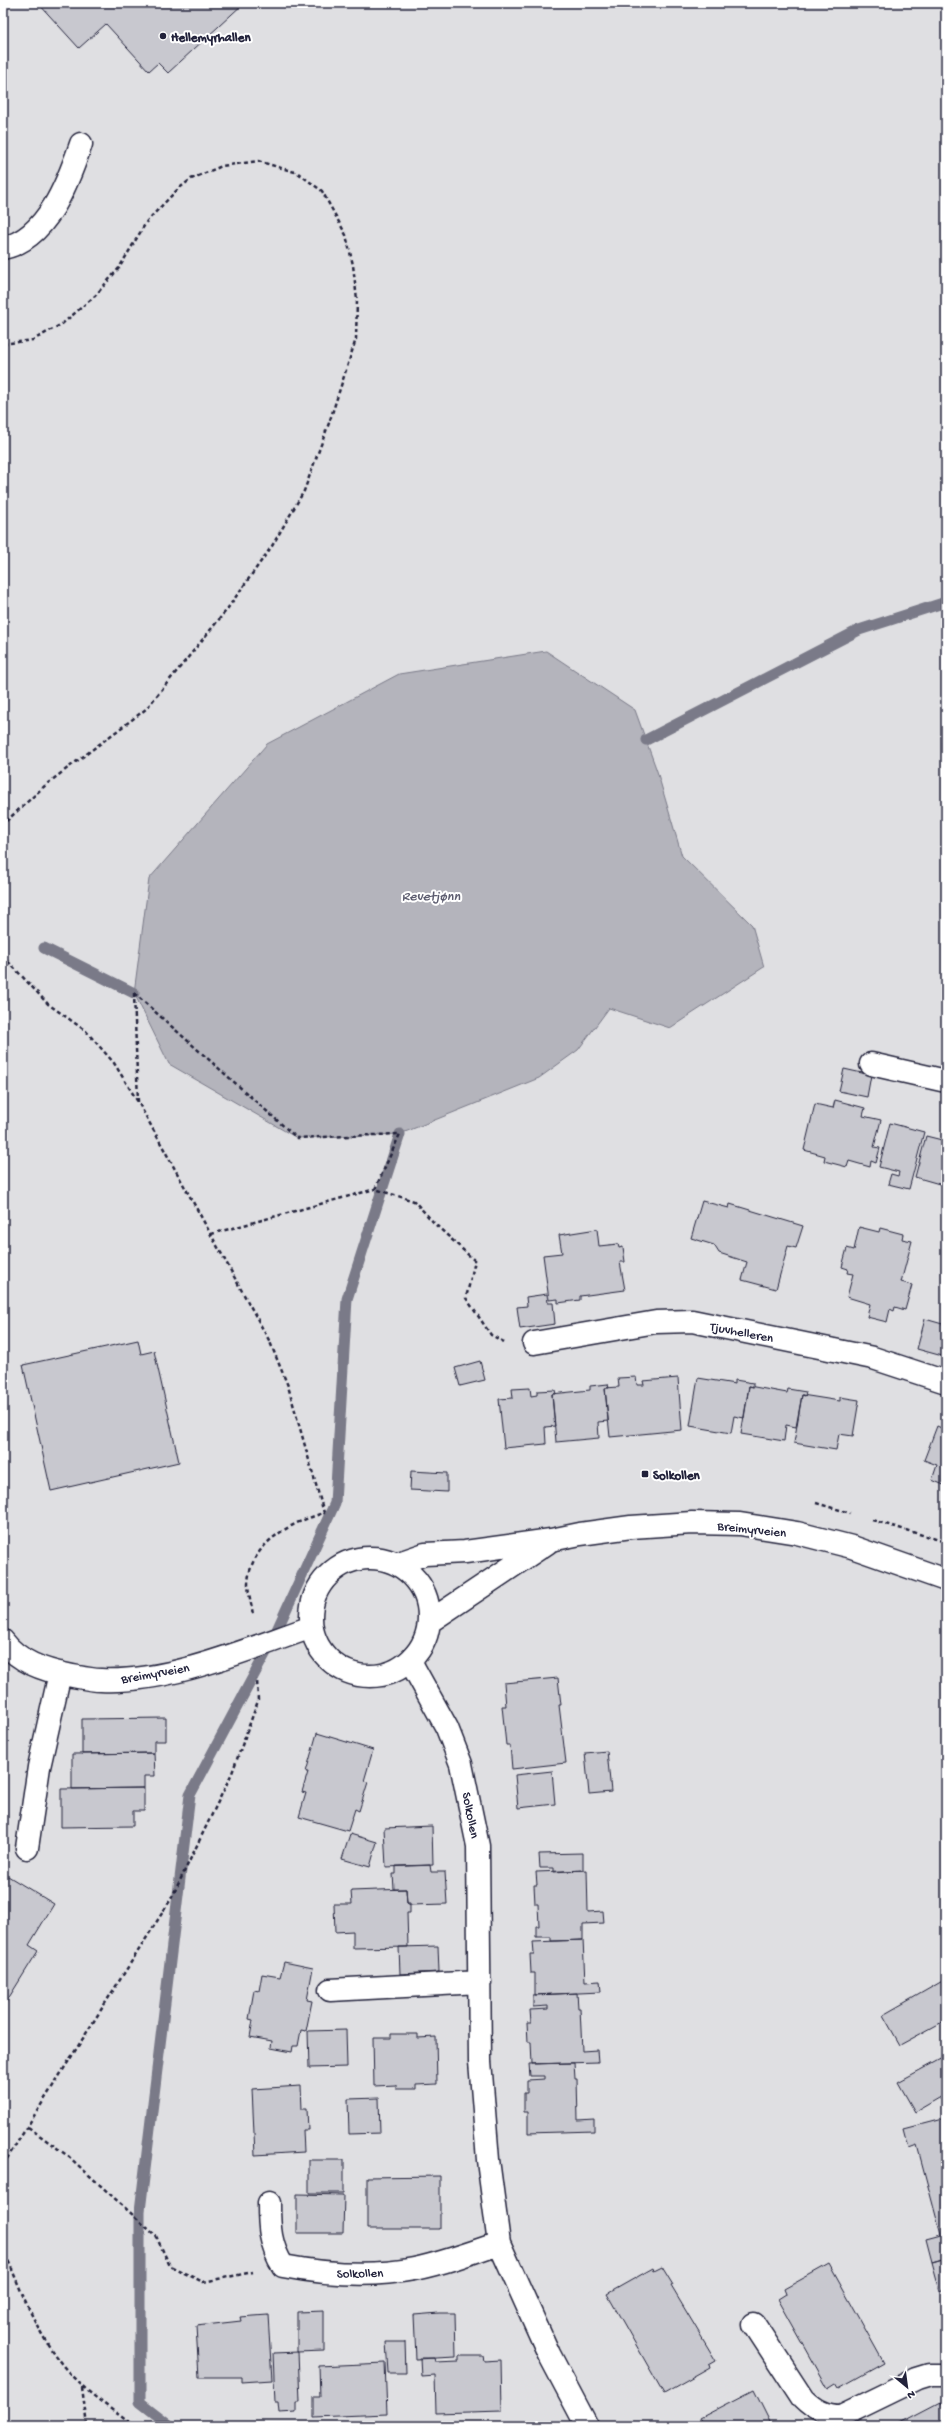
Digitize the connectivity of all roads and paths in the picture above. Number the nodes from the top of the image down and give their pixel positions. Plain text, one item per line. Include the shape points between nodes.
1 (81, 144) dead end
2 (3, 248) edge
3 (3, 344) edge
4 (3, 824) edge
5 (3, 956) edge
6 (871, 1064) dead end
7 (946, 1081) edge
8 (138, 1102) junction
9 (375, 1189) junction
10 (211, 1234) junction
11 (534, 1343) joint
12 (946, 1382) edge
13 (816, 1503) dead end
14 (854, 1514) dead end
15 (870, 1519) dead end
16 (551, 1540) junction
17 (946, 1542) edge
18 (396, 1564) junction
19 (946, 1580) edge
20 (430, 1622) junction
21 (312, 1627) junction
22 (3, 1641) edge
23 (255, 1647) junction
24 (410, 1661) junction
25 (60, 1673) junction
26 (27, 1848) dead end
27 (480, 1982) junction
28 (330, 1990) dead end
29 (28, 2127) junction
30 (3, 2165) edge
31 (269, 2203) dead end
32 (499, 2243) junction
33 (3, 2248) edge
34 (283, 2266) junction
35 (754, 2324) dead end
36 (946, 2375) edge
37 (82, 2386) junction
38 (87, 2426) edge
39 (134, 2426) edge
40 (587, 2426) edge

1 - 2 street via 56,203 23,241
3 - 4 path via 33,340 62,324 95,296 119,268 147,221 177,190 191,180 222,166 258,161 298,173 322,191 346,235 357,300 356,339 330,422 304,491 280,532 225,612 146,709 48,783
5 - 8 path via 48,1004 86,1031 114,1063
6 - 7 street
8 - 9 path via 134,993 297,1138 400,1134
8 - 10 path
9 - 10 path
9 - 11 path via 414,1201 475,1261 466,1298 491,1335 506,1343
10 - 23 path via 270,1342 288,1386 324,1513 302,1519 277,1532 255,1561 248,1584
11 - 12 street, Tjuvhelleren via 656,1322 692,1321 873,1358
13 - 14 path
15 - 17 path
16 - 18 street, Breimyrveien via 466,1552 425,1554
16 - 19 street, Breimyrveien via 631,1527 692,1523 740,1524 797,1532 852,1547
16 - 20 street, Breimyrveien
18 - 20 street via 411,1574 422,1588 429,1604
18 - 21 street via 378,1558 342,1564 327,1576 317,1591 311,1609
20 - 24 street via 423,1644
21 - 23 street, Breimyrveien
21 - 24 street via 317,1644 328,1659 348,1672 378,1676 395,1671
22 - 25 street, Breimyrveien via 16,1654 43,1670
23 - 25 street, Breimyrveien via 183,1669 147,1676 101,1680
23 - 29 path via 258,1700 232,1773 215,1811 171,1899
24 - 27 street, Solkollen via 447,1728 461,1764 471,1806 478,1846
25 - 26 street via 39,1767
27 - 28 street
27 - 32 street, Solkollen via 480,2061 488,2160
29 - 30 path
29 - 34 path via 68,2156 156,2236 170,2266 203,2282
31 - 34 street via 270,2234 275,2254
32 - 34 street, Solkollen via 413,2269 341,2273
32 - 40 street, Solkollen via 549,2354
33 - 37 path via 51,2349
35 - 36 street via 803,2399 810,2406 830,2416 841,2416 917,2379
37 - 38 path
37 - 39 path

